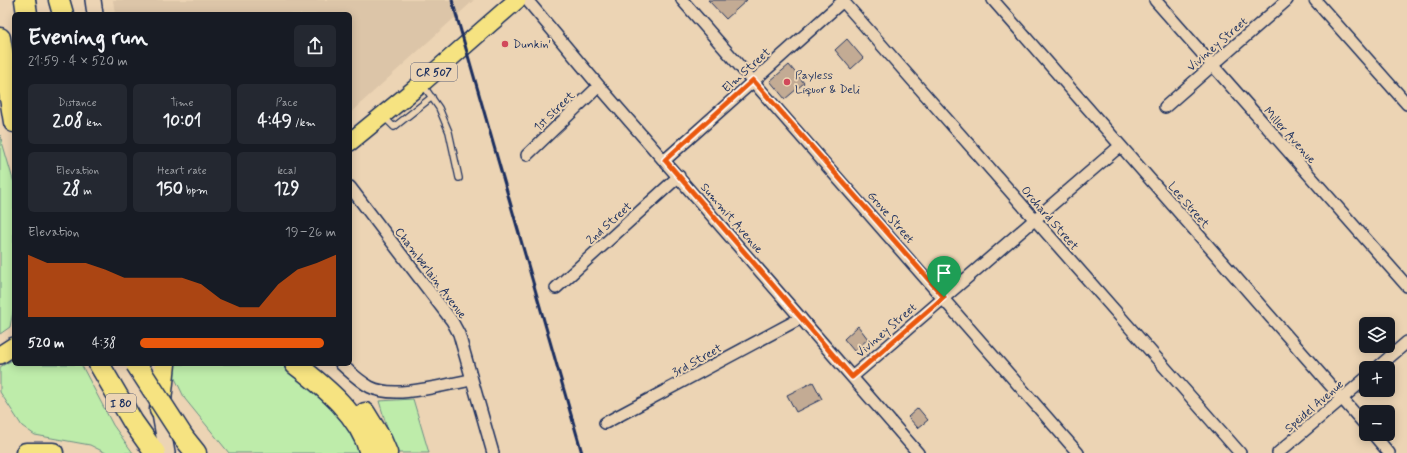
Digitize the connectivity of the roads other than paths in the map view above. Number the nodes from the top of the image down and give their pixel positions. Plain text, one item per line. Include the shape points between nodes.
1 (25, 0) edge
2 (59, 0) edge
3 (93, 0) edge
4 (517, 0) edge
5 (527, 0) edge
6 (682, 0) edge
7 (843, 0) edge
8 (993, 0) edge
9 (1155, 0) edge
10 (1287, 0) edge
11 (1315, 0) edge
12 (28, 12) edge
13 (62, 12) edge
14 (95, 12) edge
15 (0, 38) edge
16 (1211, 66) junction
17 (753, 80) junction
18 (422, 83) junction
19 (599, 86) junction
20 (432, 97) junction
21 (1407, 104) edge
22 (1165, 107) dead end
23 (404, 108) junction
24 (12, 110) edge
25 (352, 140) edge
26 (1120, 146) junction
27 (527, 155) dead end
28 (665, 160) junction
29 (679, 176) junction
30 (459, 178) dead end
31 (352, 191) edge
32 (1033, 219) junction
33 (1407, 286) edge
34 (556, 288) dead end
35 (944, 297) junction
36 (801, 318) junction
37 (1407, 342) edge
38 (12, 347) edge
39 (0, 355) edge
40 (1385, 361) edge
41 (99, 366) edge
42 (137, 366) edge
43 (151, 366) edge
44 (166, 366) edge
45 (297, 366) edge
46 (319, 366) edge
47 (344, 366) edge
48 (852, 377) junction
49 (472, 380) junction
50 (1359, 384) edge
51 (1342, 399) junction
52 (160, 410) junction
53 (1359, 418) edge
54 (605, 423) dead end
55 (1379, 441) edge
56 (150, 447) edge
57 (26, 453) edge
58 (53, 453) edge
59 (167, 453) edge
60 (196, 453) edge
61 (370, 453) edge
62 (387, 453) edge
63 (493, 453) edge
64 (918, 453) edge
65 (1078, 453) edge
66 (1240, 453) edge
67 (1278, 453) edge
68 (1390, 453) edge

1 - 12 highway
2 - 13 highway
3 - 14 main road
4 - 18 main road, CR 507
5 - 19 street, Summit Avenue
6 - 17 street, Grove Street
7 - 17 street, Elm Street
7 - 32 street, Orchard Street
8 - 26 street, Lee Street
9 - 16 street, Miller Avenue
10 - 16 street, Viviney Street
11 - 21 street
15 - 24 highway
16 - 22 street, Viviney Street
16 - 33 street, Miller Avenue
17 - 28 street, Elm Street
17 - 35 street, Grove Street
18 - 20 lane
18 - 23 main road, CR 507
19 - 27 street, 1st Street
19 - 28 street, Summit Avenue
20 - 23 lane
20 - 30 lane via 449,132
23 - 25 main road, CR 507 via 383,116
26 - 32 street, Viviney Street
26 - 51 street, Lee Street
28 - 29 street, Summit Avenue
29 - 34 street, 2nd Street
29 - 36 street, Summit Avenue
31 - 49 street, Chamberlain Avenue via 452,321 459,334
32 - 35 street, Viviney Street
32 - 66 street, Orchard Street
35 - 48 street, Viviney Street
35 - 65 street, Grove Street
36 - 48 street, Summit Avenue
36 - 54 street, 3rd Street
37 - 40 street
38 - 39 main road
41 - 56 highway, I 80
42 - 60 highway, I 80, bridge
43 - 52 main road
44 - 52 highway
45 - 61 highway via 336,399 364,435
46 - 62 highway via 366,414
47 - 49 street via 371,387 387,391 402,392
48 - 64 street, Summit Avenue
49 - 63 street, Chamberlain Avenue
50 - 51 street, Speidel Avenue
51 - 53 street, Lee Street
51 - 67 street, Speidel Avenue
52 - 59 main road
55 - 68 street
57 - 58 highway

